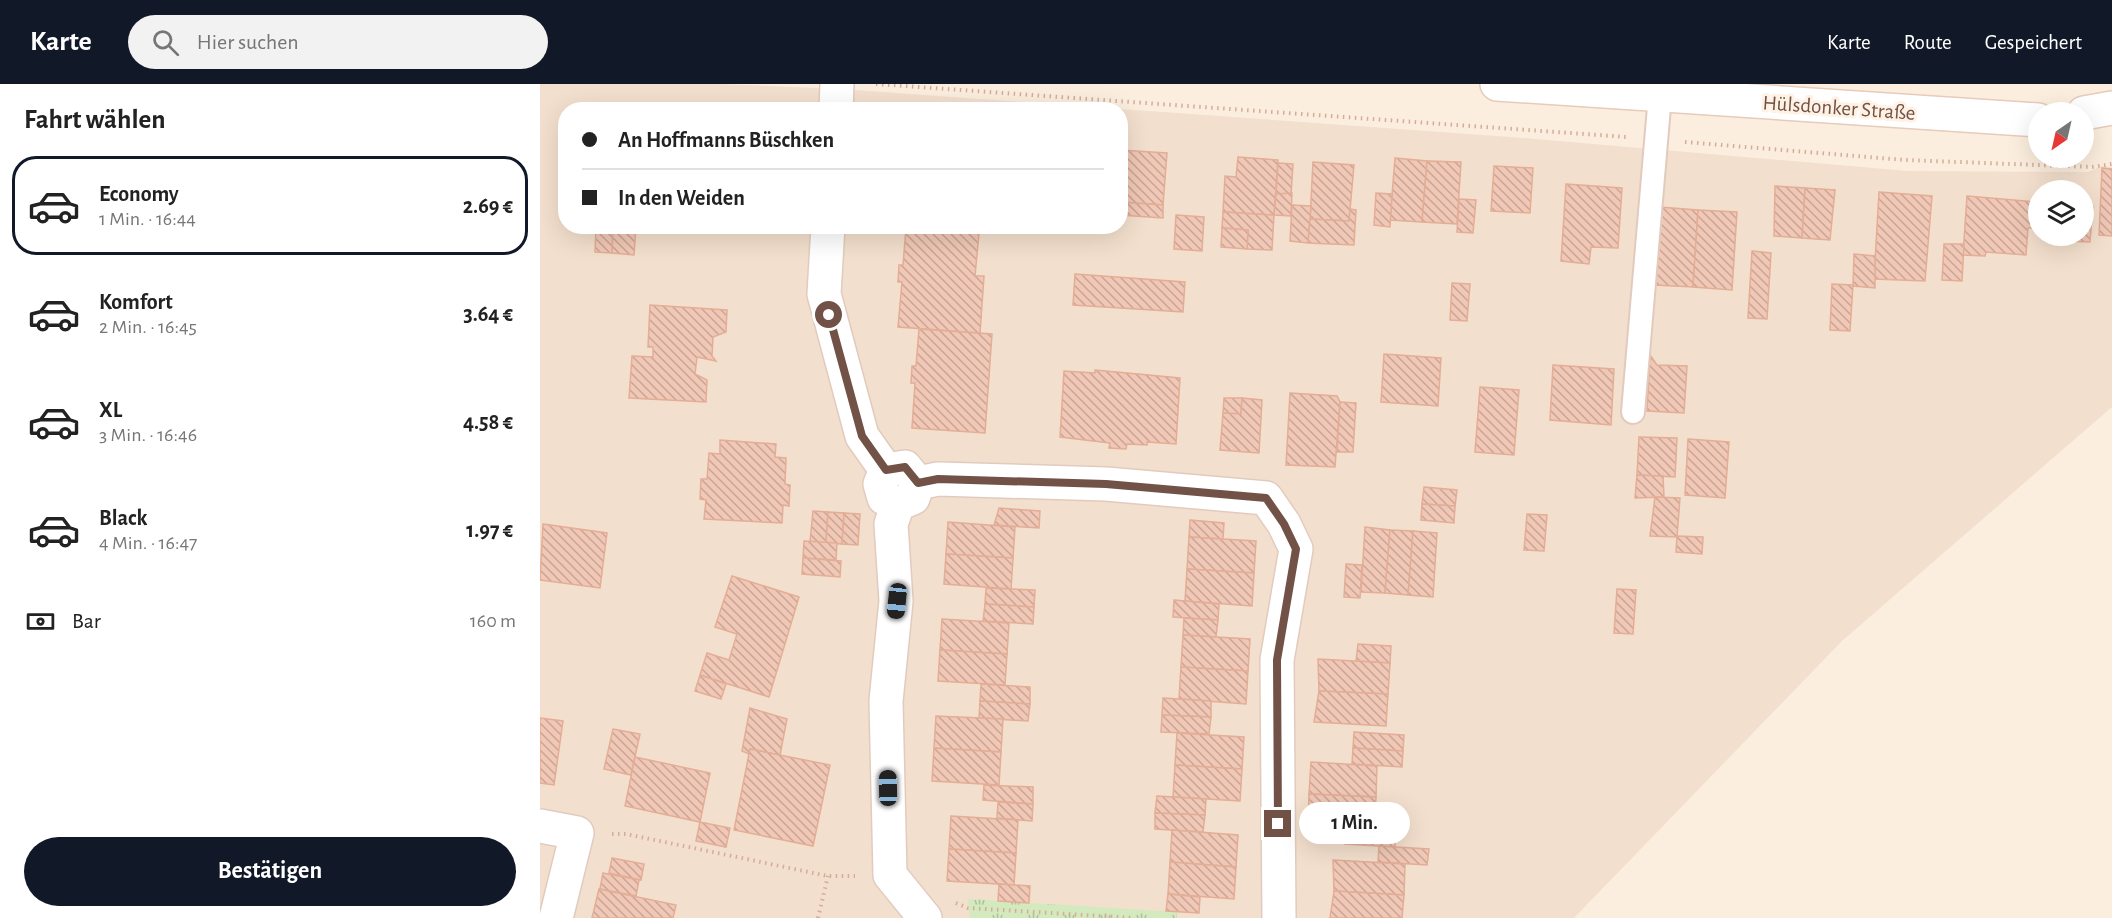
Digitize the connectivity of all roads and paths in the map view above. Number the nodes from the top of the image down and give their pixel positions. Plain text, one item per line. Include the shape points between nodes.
1 (837, 84) edge
2 (876, 84) edge
3 (1497, 84) edge
4 (1660, 95) junction
5 (836, 102) edge
6 (2112, 108) edge
7 (2094, 111) edge
8 (2028, 119) edge
9 (1656, 139) junction
10 (2112, 164) edge
11 (828, 234) edge
12 (1634, 412) dead end
13 (908, 493) junction
14 (540, 826) edge
15 (577, 833) junction
16 (890, 875) junction
17 (828, 876) junction
18 (937, 909) edge
19 (556, 918) edge
20 (818, 918) edge
21 (1134, 918) edge
22 (1279, 918) edge

1 - 5 street
2 - 9 path
3 - 4 street, Hülsdonker Straße
4 - 8 street, Hülsdonker Straße
4 - 9 lane
6 - 7 street
9 - 10 path via 1905,160 2092,167
9 - 12 lane
11 - 13 street via 824,294 862,436 886,470 905,467
13 - 16 street via 891,524 897,601 886,701
13 - 22 street via 938,479 1106,484 1266,498 1296,549 1277,660
14 - 15 street
15 - 17 path via 626,834
15 - 19 street
16 - 17 path
16 - 18 street
17 - 20 path
18 - 21 path

